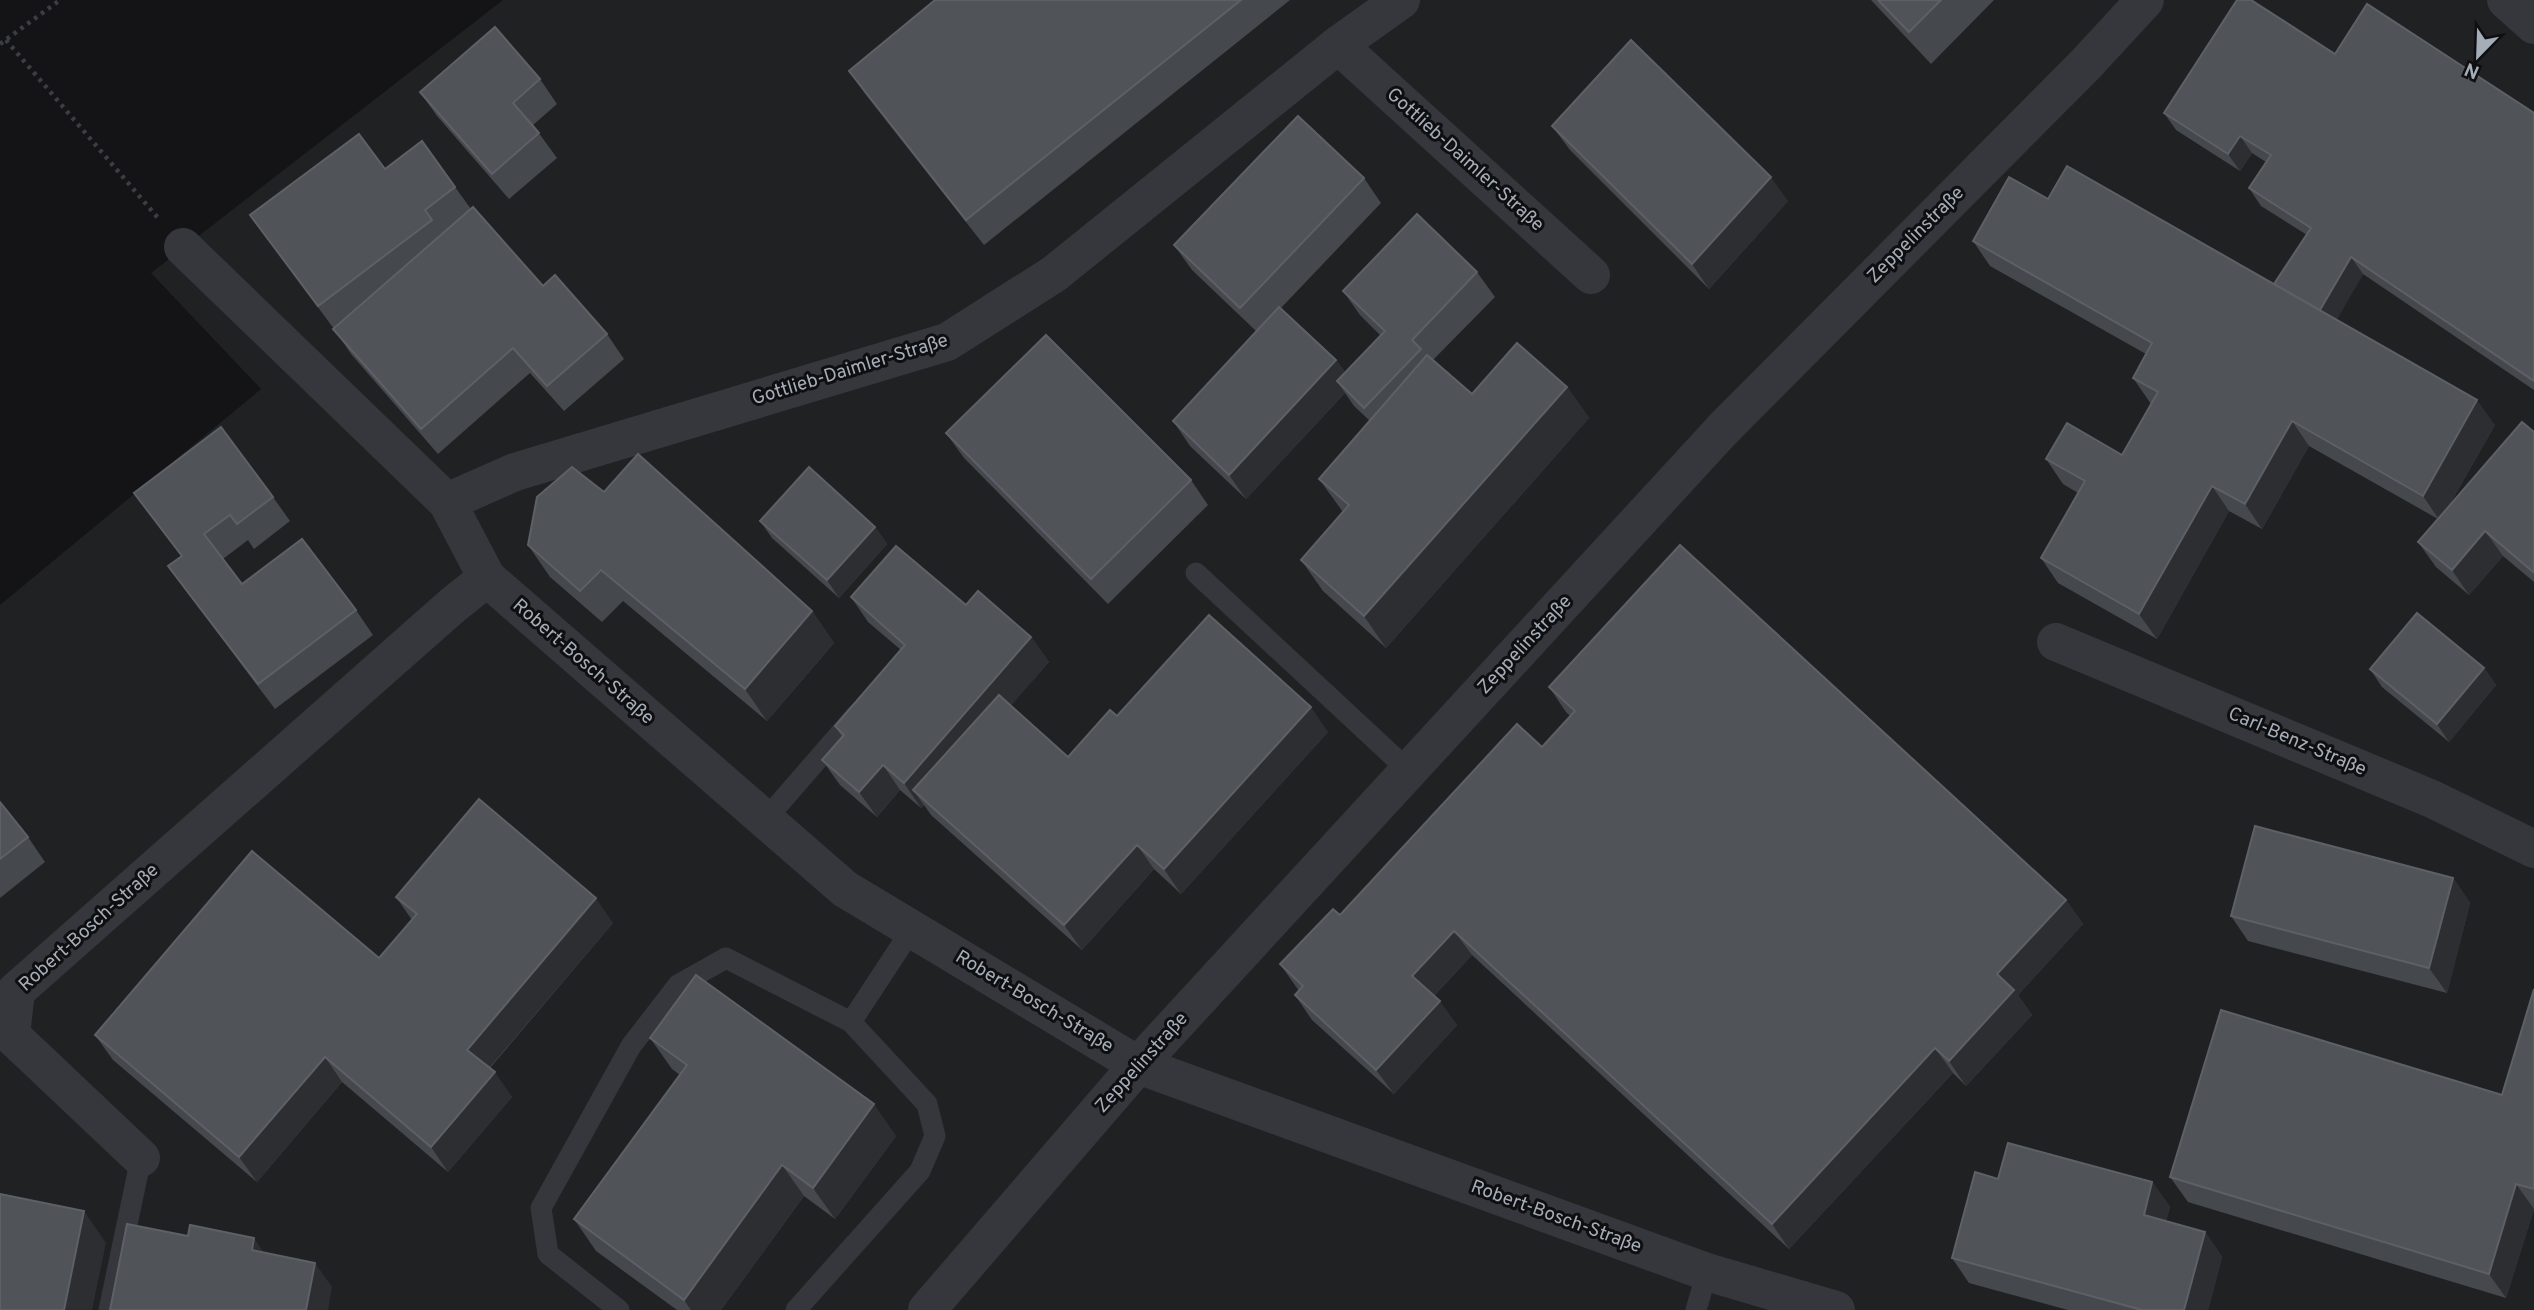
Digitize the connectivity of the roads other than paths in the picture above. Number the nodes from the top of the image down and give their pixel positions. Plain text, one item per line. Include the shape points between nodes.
1 (1401, 0) edge
2 (2145, 0) edge
3 (2506, 0) edge
4 (2534, 25) edge
5 (1338, 45) junction
6 (183, 247) road end
7 (1591, 275) dead end
8 (447, 502) junction
9 (1196, 573) dead end
10 (487, 578) junction
11 (2056, 642) dead end
12 (874, 695) edge
13 (1409, 771) junction
14 (765, 820) junction
15 (2534, 849) edge
16 (912, 929) junction
17 (851, 1022) junction
18 (1138, 1065) junction
19 (141, 1158) joint
20 (1707, 1272) junction
21 (109, 1310) edge
22 (619, 1310) edge
23 (796, 1310) edge
24 (927, 1310) edge
25 (1696, 1310) edge
26 (1836, 1310) edge

1 - 5 street, Gottlieb-Daimler-Straße
2 - 13 street, Zeppelinstraße via 1723,429
3 - 4 street
5 - 7 street, Gottlieb-Daimler-Straße
5 - 8 street, Gottlieb-Daimler-Straße via 1054,274 947,342 514,472
6 - 8 street, Robert-Bosch-Straße
8 - 10 street, Robert-Bosch-Straße
9 - 13 lane
10 - 14 street, Robert-Bosch-Straße
10 - 19 street, Robert-Bosch-Straße via 16,991 11,1035
11 - 15 street, Carl-Benz-Straße via 2432,799
12 - 14 lane
13 - 18 street, Zeppelinstraße
14 - 16 street, Robert-Bosch-Straße via 845,889
16 - 17 lane
16 - 18 street, Robert-Bosch-Straße
17 - 22 lane via 726,958 678,985 631,1046 541,1208 548,1254
17 - 23 lane via 927,1104 935,1136 920,1171
18 - 20 street, Robert-Bosch-Straße
18 - 24 street, Zeppelinstraße
19 - 21 lane
20 - 25 lane
20 - 26 street, Robert-Bosch-Straße

